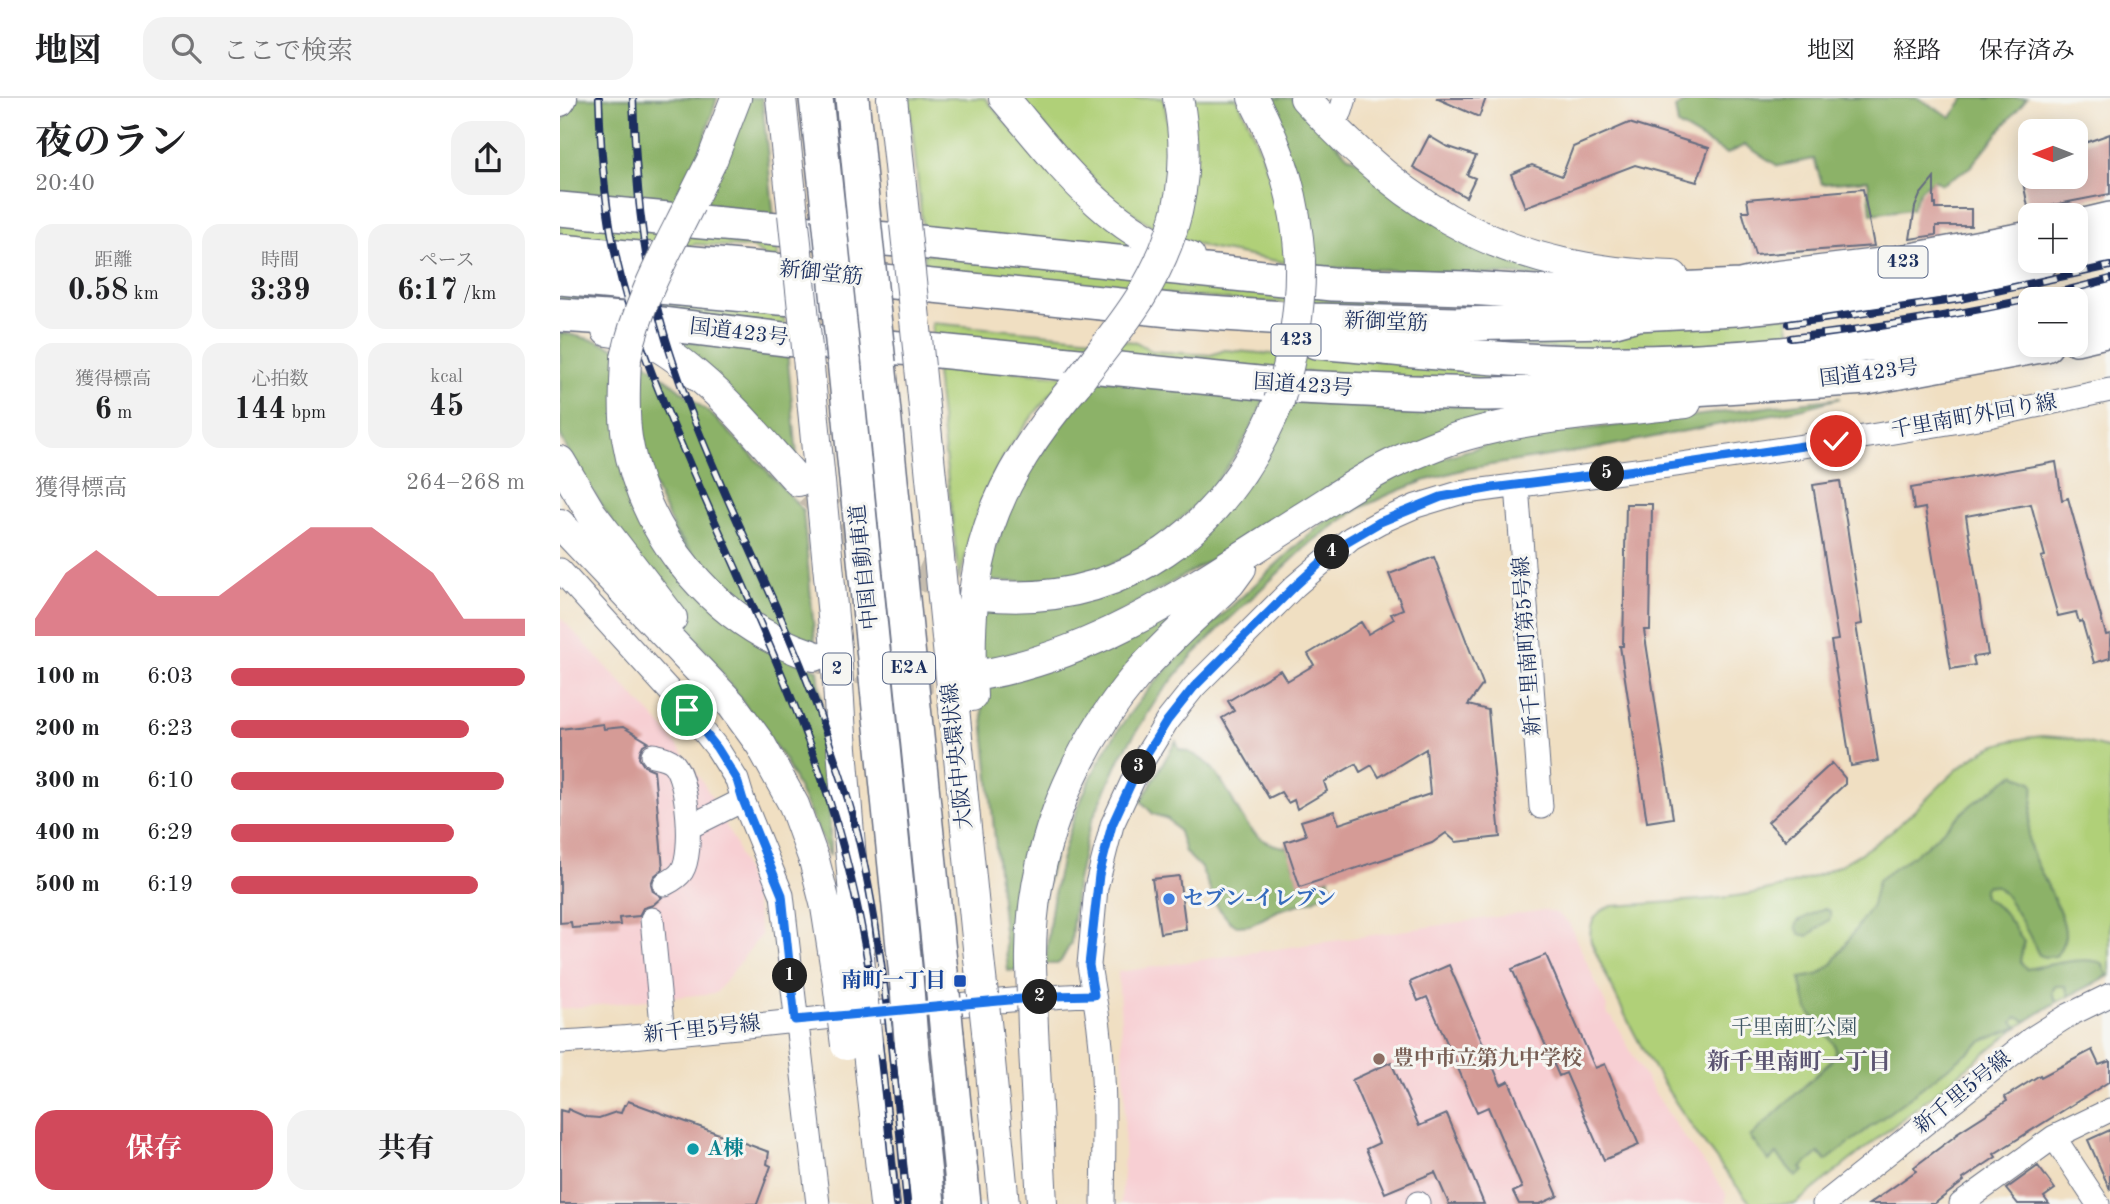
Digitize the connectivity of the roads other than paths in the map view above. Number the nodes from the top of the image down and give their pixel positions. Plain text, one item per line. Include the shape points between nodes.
1 (736, 98) edge
2 (780, 98) edge
3 (816, 98) edge
4 (852, 98) edge
5 (892, 98) edge
6 (1004, 98) edge
7 (1178, 98) edge
8 (1253, 98) edge
9 (1305, 98) edge
10 (1340, 102) edge
11 (1379, 172) junction
12 (560, 209) edge
13 (2110, 219) edge
14 (2088, 225) edge
15 (2018, 240) edge
16 (2110, 246) edge
17 (560, 251) edge
18 (2088, 251) edge
19 (2018, 266) edge
20 (1314, 275) junction
21 (560, 278) edge
22 (1775, 278) junction
23 (2110, 297) edge
24 (2088, 302) edge
25 (1637, 314) junction
26 (560, 315) edge
27 (2018, 318) edge
28 (560, 325) edge
29 (2110, 330) edge
30 (2088, 335) edge
31 (2018, 350) edge
32 (1867, 378) junction
33 (2110, 390) edge
34 (560, 461) edge
35 (798, 481) tunnel mouth
36 (1517, 485) junction
37 (560, 524) edge
38 (1285, 528) junction
39 (560, 570) edge
40 (983, 596) tunnel mouth
41 (814, 656) tunnel mouth
42 (980, 675) tunnel mouth
43 (732, 705) junction
44 (653, 755) dead end
45 (743, 800) junction
46 (1541, 807) dead end
47 (689, 827) junction
48 (968, 856) junction
49 (664, 884) dead end
50 (652, 919) dead end
51 (850, 982) junction
52 (1094, 995) junction
53 (2110, 995) edge
54 (795, 1020) junction
55 (663, 1035) junction
56 (560, 1042) edge
57 (857, 1044) junction
58 (2110, 1110) edge
59 (2054, 1137) junction
60 (1836, 1201) edge
61 (818, 1204) edge
62 (870, 1204) edge
63 (885, 1204) edge
64 (928, 1204) edge
65 (964, 1204) edge
66 (1004, 1204) edge
67 (1042, 1204) edge
68 (1103, 1204) edge
69 (1961, 1204) edge
70 (2098, 1204) edge

1 - 41 main road, bridge via 635,323 626,358 625,421 646,505 676,558 737,617 787,647
2 - 51 main road, 2, bridge via 835,638
3 - 64 highway, 中国自動車道 / E2A, bridge
4 - 65 highway, 中国自動車道 / E2A, bridge
5 - 48 main road, 大阪中央環状線, bridge
6 - 20 main road via 1079,185 1131,228 1177,253 1204,261
7 - 48 main road, bridge via 1185,168 1181,198 1160,264 1117,334 1035,437 1006,484 979,558 970,634 975,731
8 - 20 main road via 1274,141
9 - 11 main road
10 - 11 main road via 1352,134
11 - 22 main road via 1444,218 1544,259 1629,274
12 - 20 highway, 423
13 - 14 highway
15 - 22 highway, 423 via 1890,264
16 - 18 highway
17 - 25 highway, 新御堂筋 / 423 via 1314,320 1501,324 1611,321
19 - 25 highway, 新御堂筋 / 423 via 1852,297
20 - 22 highway, 423 via 1571,294 1727,287
20 - 25 highway via 1483,306
20 - 40 main road, bridge via 1299,304 1279,401 1252,453 1200,521 1131,572 1078,591 1035,598
21 - 27 highway, 新御堂筋 / 423 via 1574,362 1689,361 1799,352
23 - 24 highway
26 - 32 highway, 国道423号 / 423 via 1328,388 1482,394 1661,391
28 - 35 main road via 624,334 676,358 736,411
29 - 30 highway
31 - 32 highway, 国道423号 / 423
32 - 38 main road via 1521,423 1465,435 1389,465
33 - 36 street, 千里南町外回り線 via 1897,431
34 - 43 main road via 591,513 688,638
36 - 46 street, 新千里南町第5号線
36 - 52 street, 千里南町外回り線 via 1433,499 1351,538 1295,586 1180,705 1132,780 1112,825 1096,888 1089,965
37 - 43 main road
38 - 42 main road via 1101,637 1046,659
38 - 67 main road, bridge via 1136,676 1086,747 1060,802 1042,862 1032,920
39 - 45 street via 703,729 733,773
43 - 51 main road via 761,745 804,828
44 - 47 street via 675,765
45 - 47 street
45 - 54 street via 782,895
47 - 49 street via 682,871
48 - 66 main road, 大阪中央環状線, bridge
50 - 55 street
51 - 57 main road, 2, bridge
52 - 54 street, 新千里5号線
52 - 68 street via 1104,1116
53 - 60 street, 新千里5号線 via 2031,1040
54 - 55 street, 新千里5号線
54 - 61 street
55 - 56 street, 新千里5号線
57 - 62 main road
57 - 63 main road, 2
58 - 59 street
59 - 69 street
59 - 70 street

